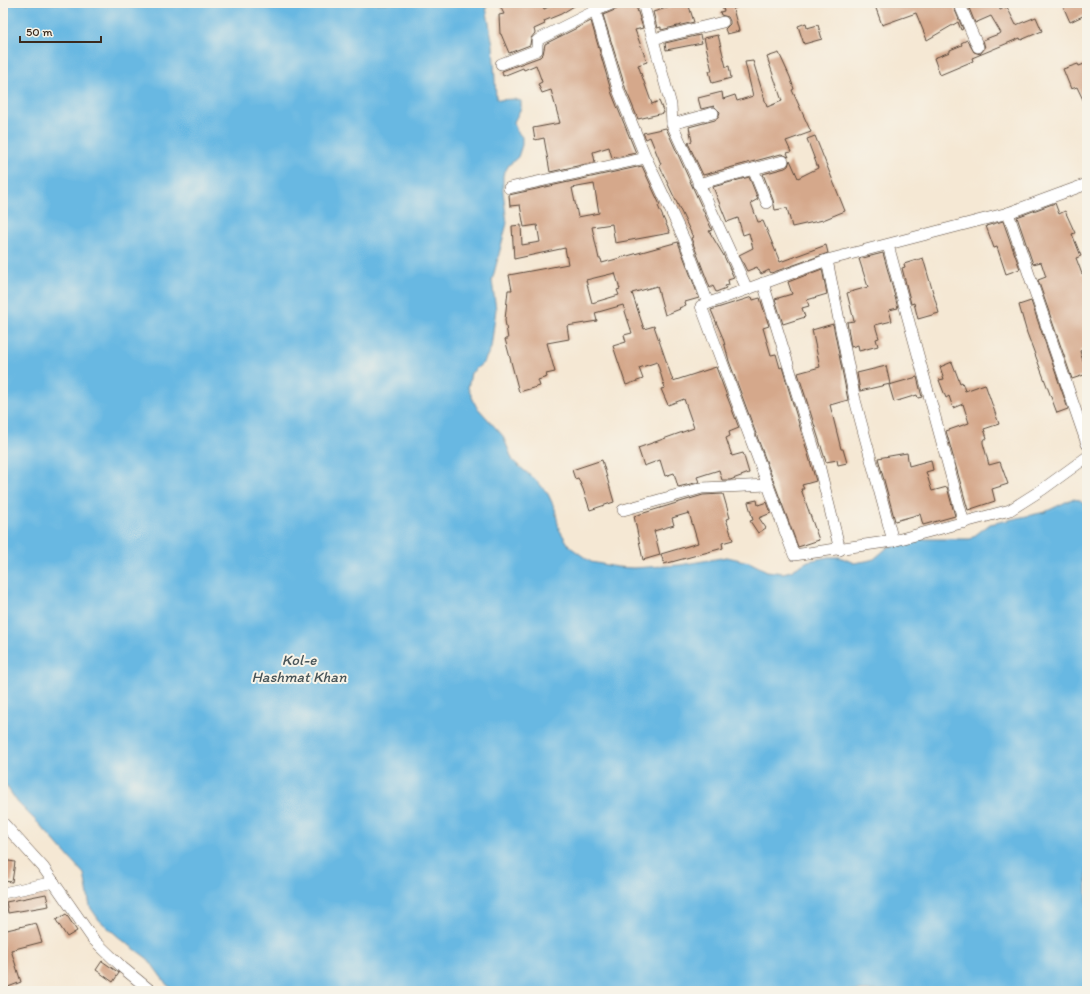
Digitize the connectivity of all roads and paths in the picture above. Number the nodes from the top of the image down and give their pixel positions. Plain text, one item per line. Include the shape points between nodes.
1 (614, 3) edge
2 (643, 3) edge
3 (965, 5) edge
4 (595, 11) junction
5 (723, 22) dead end
6 (653, 39) junction
7 (978, 47) dead end
8 (501, 64) dead end
9 (713, 113) dead end
10 (672, 124) junction
11 (646, 158) junction
12 (784, 161) dead end
13 (753, 169) junction
14 (698, 184) junction
15 (1087, 184) edge
16 (509, 188) dead end
17 (766, 203) dead end
18 (1008, 212) junction
19 (888, 244) junction
20 (827, 260) junction
21 (763, 283) junction
22 (747, 289) junction
23 (708, 303) junction
24 (1087, 444) edge
25 (1087, 457) edge
26 (768, 485) junction
27 (623, 510) dead end
28 (964, 523) junction
29 (893, 541) junction
30 (840, 550) junction
31 (3, 823) edge
32 (54, 882) junction
33 (3, 893) edge
34 (151, 991) edge

1 - 4 street
2 - 6 street
3 - 7 street
4 - 8 street via 541,38 537,41 537,50
4 - 11 street via 620,92
5 - 6 street
6 - 10 street via 671,105
9 - 10 street
10 - 14 street
11 - 16 street
11 - 23 street via 684,239
12 - 13 street
13 - 14 street
13 - 17 street
14 - 22 street
15 - 18 street
18 - 19 street
18 - 24 street
19 - 20 street
19 - 28 street
20 - 21 street
20 - 29 street via 855,400
21 - 22 street
21 - 30 street via 819,465
22 - 23 street
23 - 26 street via 701,306
25 - 28 street via 1010,510
26 - 27 street via 702,488
26 - 30 street via 794,556
28 - 29 street
29 - 30 street
31 - 32 street via 44,867
32 - 33 street
32 - 34 street via 93,939 122,968

